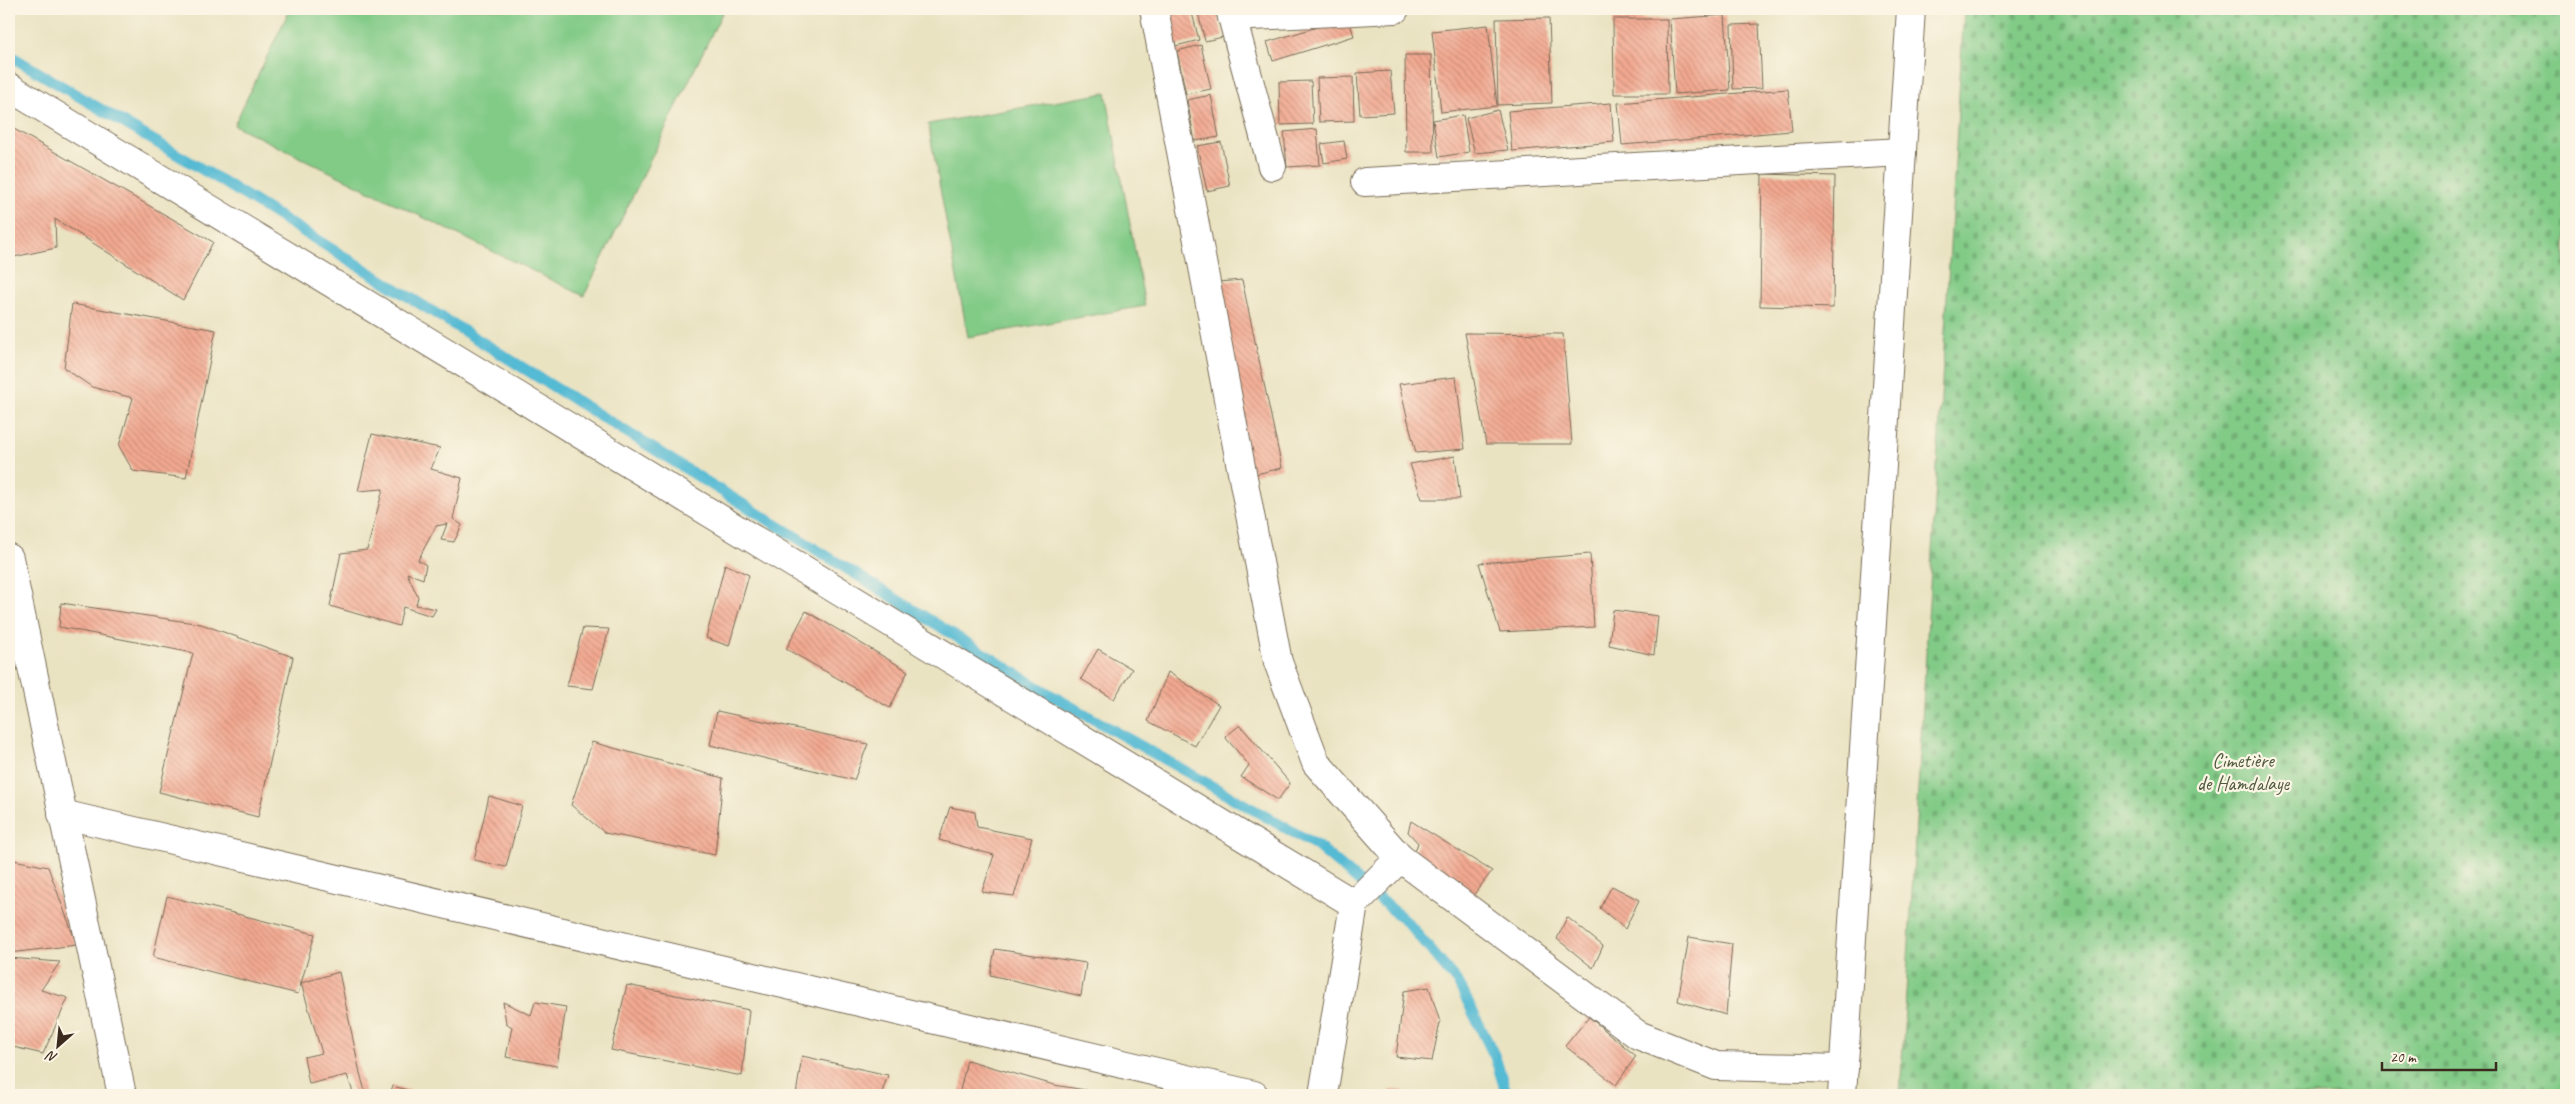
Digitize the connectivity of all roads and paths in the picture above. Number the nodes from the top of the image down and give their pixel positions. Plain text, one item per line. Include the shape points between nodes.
1 (1154, 9) edge
2 (1395, 9) edge
3 (1911, 9) edge
4 (1231, 13) edge
5 (9, 87) edge
6 (1902, 152) junction
7 (1272, 166) dead end
8 (1365, 182) dead end
9 (9, 558) edge
10 (62, 814) junction
11 (1400, 858) junction
12 (1354, 904) junction
13 (1843, 1082) edge
14 (122, 1095) edge
15 (1254, 1095) edge
16 (1322, 1095) edge

1 - 11 street via 1278,662 1316,762
2 - 4 street
3 - 6 street
4 - 7 street
5 - 12 street
6 - 8 street
6 - 13 street
9 - 10 street
10 - 14 street
10 - 15 street
11 - 12 street
11 - 13 street via 1638,1035 1716,1066
12 - 16 street

